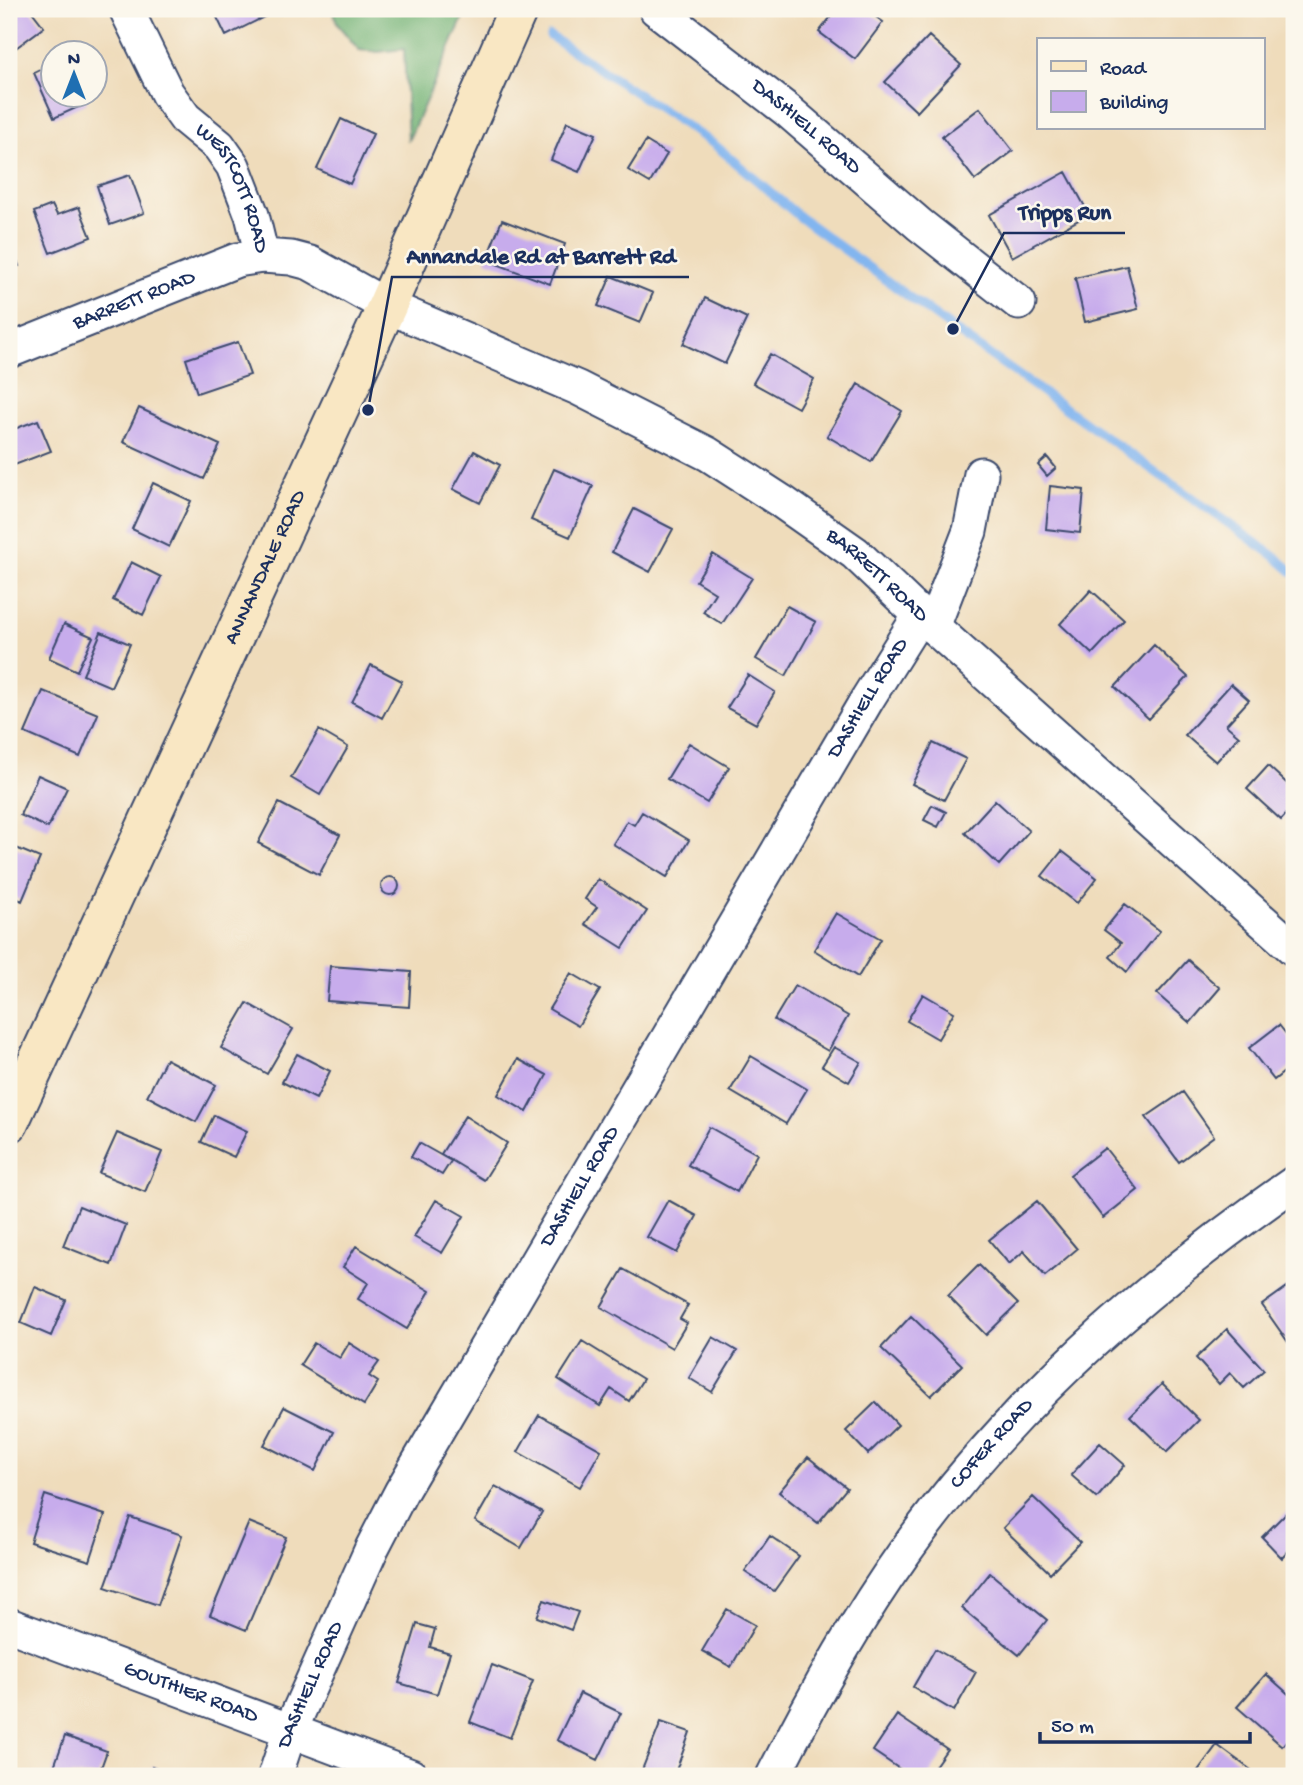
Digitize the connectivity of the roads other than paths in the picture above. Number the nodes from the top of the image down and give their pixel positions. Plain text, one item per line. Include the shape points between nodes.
1 (127, 9) edge
2 (518, 9) edge
3 (656, 9) edge
4 (262, 256) junction
5 (1019, 303) dead end
6 (387, 306) junction
7 (9, 351) edge
8 (981, 474) dead end
9 (927, 621) junction
10 (1294, 949) edge
11 (9, 1123) edge
12 (1294, 1183) edge
13 (9, 1625) edge
14 (290, 1731) junction
15 (275, 1776) edge
16 (411, 1776) edge
17 (773, 1776) edge

1 - 4 street, WESTCOTT ROAD via 167,93 233,166
2 - 6 main road, ANNANDALE ROAD
3 - 5 street, DASHIELL ROAD via 787,110
4 - 6 street, WESTCOTT ROAD via 310,263
4 - 7 street, BARRETT ROAD via 237,260
6 - 9 street, BARRETT ROAD via 578,388 708,454 855,553
6 - 11 main road, ANNANDALE ROAD
8 - 9 street, DASHIELL ROAD via 970,531
9 - 10 street, BARRETT ROAD
9 - 14 street, DASHIELL ROAD via 861,710 401,1492
12 - 17 street, COFER ROAD via 1146,1293 1075,1359 954,1489 861,1617
13 - 14 street, GOUTHIER ROAD
14 - 15 street, DASHIELL ROAD
14 - 16 street, GOUTHIER ROAD

